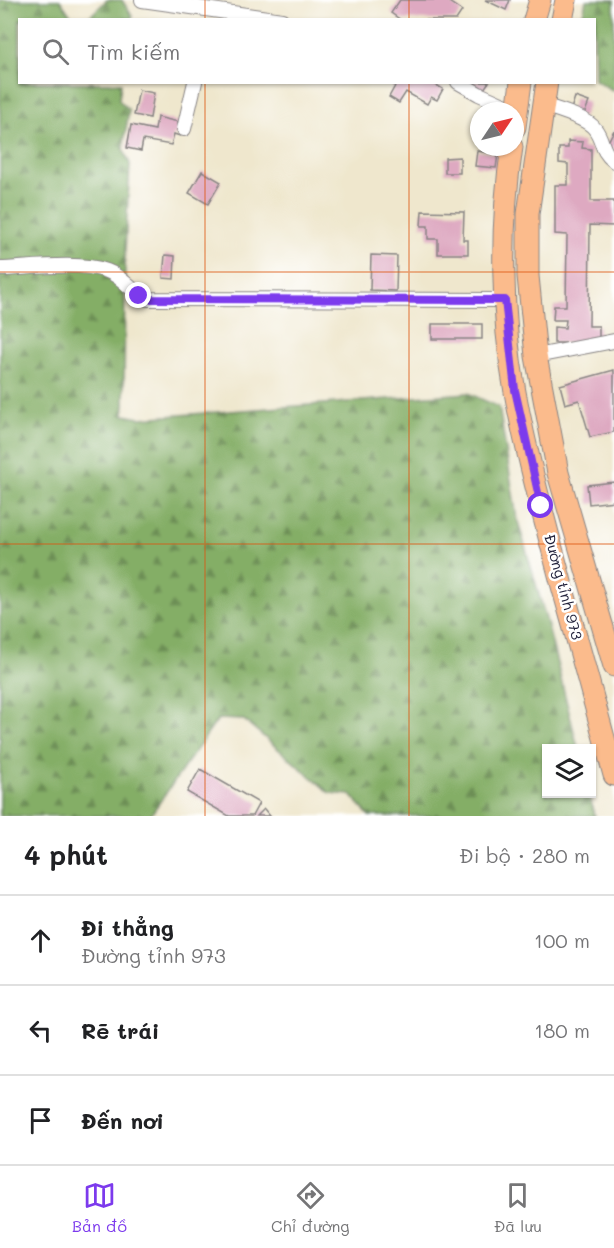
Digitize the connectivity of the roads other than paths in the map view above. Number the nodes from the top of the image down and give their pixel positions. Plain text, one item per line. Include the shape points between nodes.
1 (142, 0) edge
2 (540, 0) edge
3 (566, 0) edge
4 (209, 15) edge
5 (253, 18) edge
6 (535, 18) edge
7 (562, 18) edge
8 (195, 84) edge
9 (462, 84) edge
10 (521, 84) edge
11 (547, 84) edge
12 (491, 102) edge
13 (518, 102) edge
14 (543, 105) junction
15 (184, 129) dead end
16 (511, 156) edge
17 (614, 161) edge
18 (0, 269) edge
19 (505, 300) junction
20 (614, 340) edge
21 (536, 356) junction
22 (614, 666) edge
23 (614, 775) edge

1 - 4 street
2 - 6 main road
3 - 7 main road
4 - 5 street
8 - 15 street
9 - 12 street
10 - 13 main road
11 - 14 main road, Đường tỉnh 973
14 - 17 street via 588,123
14 - 21 main road, Đường tỉnh 973 via 528,214 528,276
16 - 19 main road, Đường tỉnh 973
18 - 19 street via 94,267 114,274 148,299
19 - 23 main road, Đường tỉnh 973 via 515,390 541,506
20 - 21 street
21 - 22 main road, Đường tỉnh 973 via 558,473

